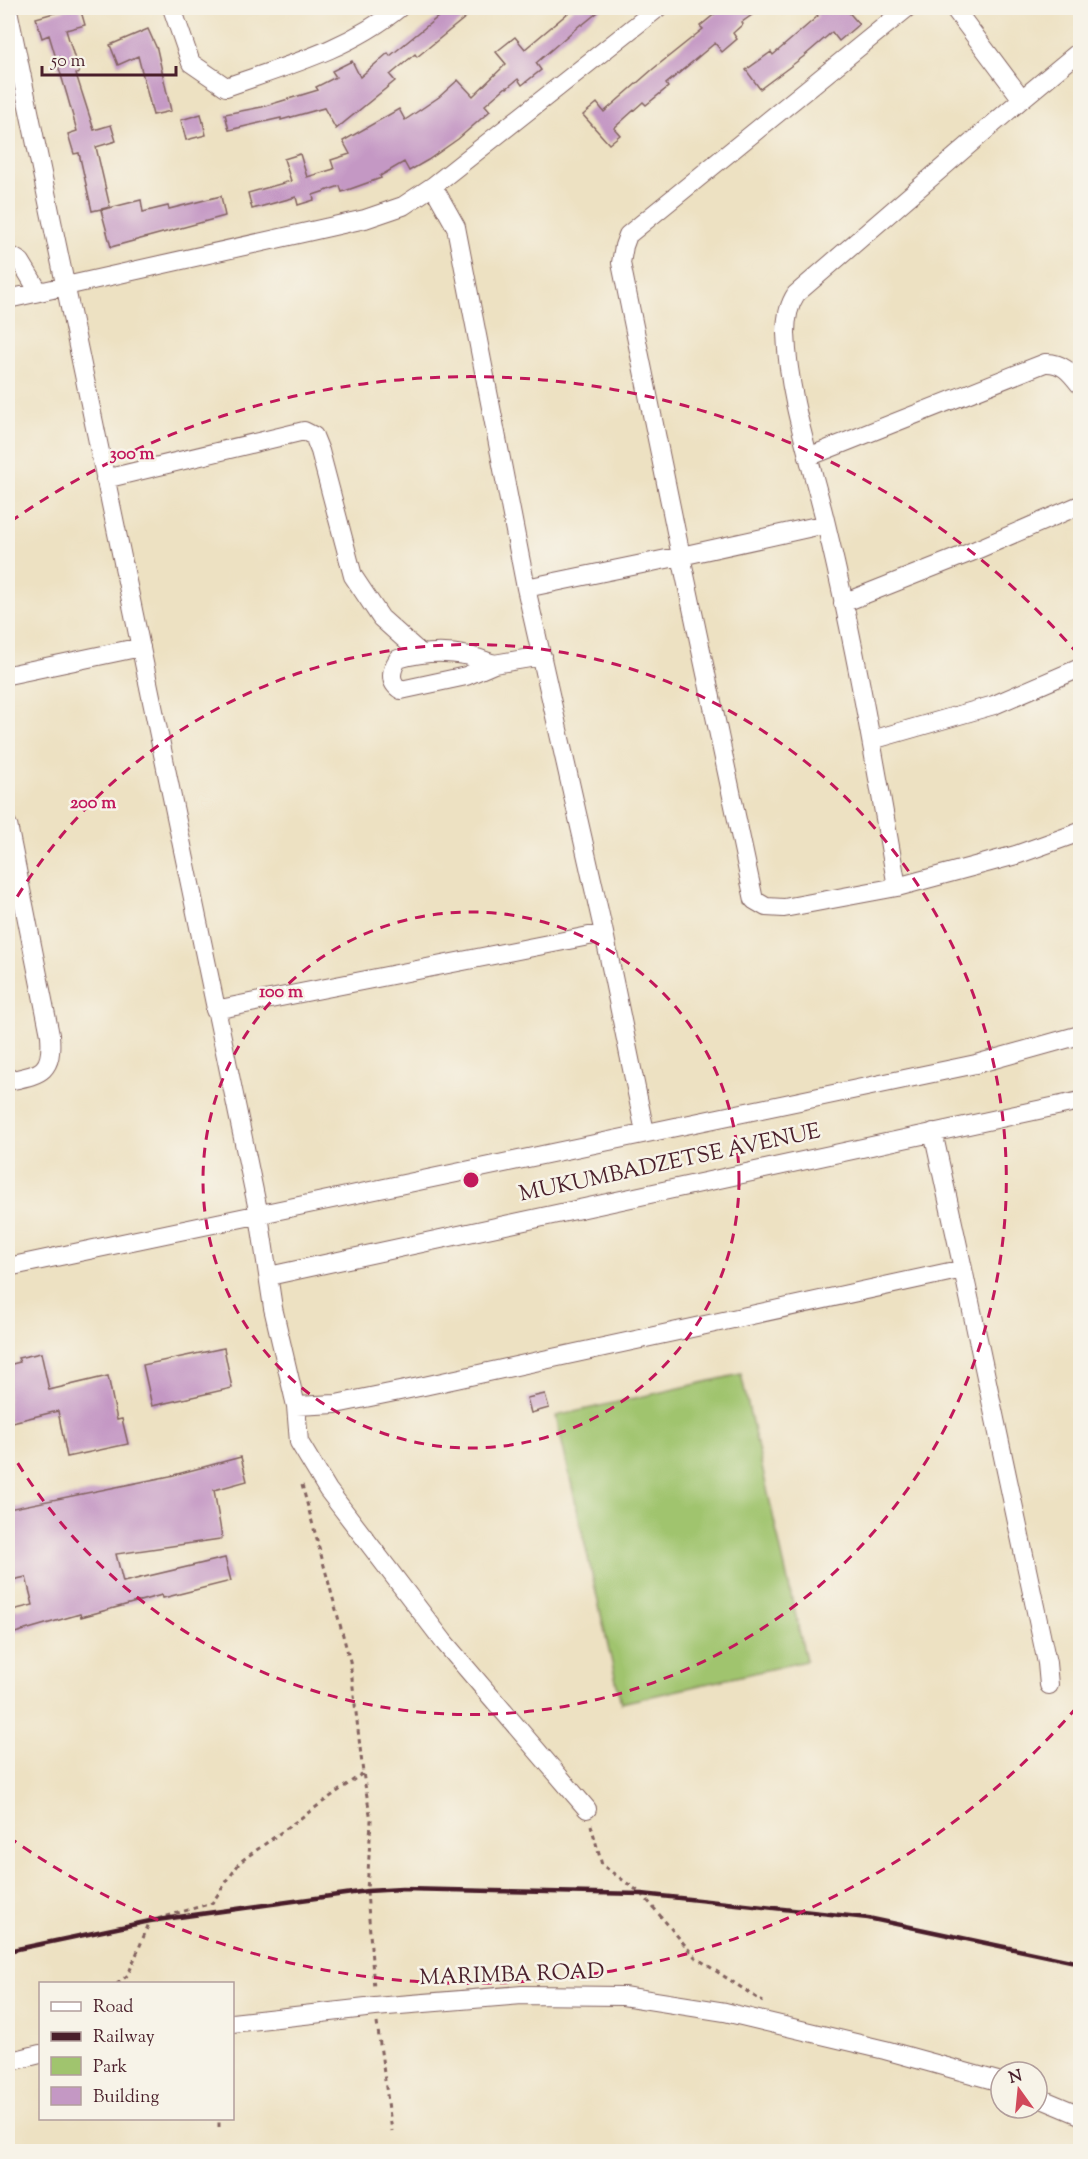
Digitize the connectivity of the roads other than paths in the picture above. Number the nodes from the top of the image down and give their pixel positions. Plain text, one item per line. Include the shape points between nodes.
1 (172, 8) edge
2 (399, 8) edge
3 (658, 8) edge
4 (906, 8) edge
5 (954, 8) edge
6 (8, 10) edge
7 (1080, 51) edge
8 (1022, 99) junction
9 (434, 186) junction
10 (8, 254) edge
11 (65, 287) junction
12 (39, 292) junction
13 (8, 299) edge
14 (1080, 385) edge
15 (808, 457) junction
16 (105, 479) junction
17 (1080, 505) edge
18 (826, 524) junction
19 (681, 556) junction
20 (526, 588) junction
21 (843, 603) junction
22 (141, 647) junction
23 (420, 653) junction
24 (542, 656) junction
25 (495, 664) junction
26 (1080, 668) edge
27 (8, 675) edge
28 (872, 740) junction
29 (8, 825) edge
30 (1080, 832) edge
31 (897, 887) junction
32 (604, 933) junction
33 (215, 1010) junction
34 (1080, 1035) edge
35 (8, 1082) edge
36 (1080, 1103) edge
37 (645, 1132) junction
38 (933, 1132) junction
39 (259, 1215) junction
40 (8, 1267) edge
41 (963, 1269) junction
42 (269, 1276) junction
43 (296, 1406) junction
44 (1049, 1685) dead end
45 (587, 1809) road end
46 (234, 2023) edge
47 (39, 2055) edge
48 (8, 2062) edge
49 (989, 2079) edge
50 (1049, 2102) edge
51 (1080, 2115) edge

1 - 2 street via 191,63 226,87 333,50
3 - 9 street
4 - 19 street via 628,236 621,263
5 - 8 street
6 - 11 street
7 - 8 street
8 - 15 street via 796,294 790,304 787,344
9 - 11 street via 403,206 365,219
9 - 20 street via 456,227
10 - 12 street via 21,262
11 - 12 street
11 - 16 street
12 - 13 street
14 - 15 street via 1066,368 1045,363
15 - 18 street
16 - 22 street
16 - 23 street via 304,431 314,436 353,576 381,618
17 - 21 street
18 - 19 street
18 - 21 street
19 - 20 street
19 - 31 street via 754,900 766,907 784,908
20 - 24 street
21 - 28 street
22 - 27 street
22 - 33 street
23 - 25 street via 473,655
23 - 25 street via 398,659 394,664 391,678 401,690 456,678
24 - 25 street
24 - 32 street
26 - 28 street via 994,705
28 - 31 street
29 - 35 street via 51,1053 44,1070
30 - 31 street via 1016,855
32 - 33 street
32 - 37 street
33 - 39 street
34 - 37 street via 976,1064
36 - 38 street, MUKUMBADZETSE AVENUE
37 - 39 street
38 - 41 street
38 - 42 street, MUKUMBADZETSE AVENUE
39 - 40 street
39 - 42 street
41 - 43 street via 424,1386 336,1404
41 - 44 street
42 - 43 street
43 - 45 street via 299,1442 328,1490 444,1642
46 - 49 street, MARIMBA ROAD via 522,1995 623,1996 725,2012
47 - 48 street
50 - 51 street

